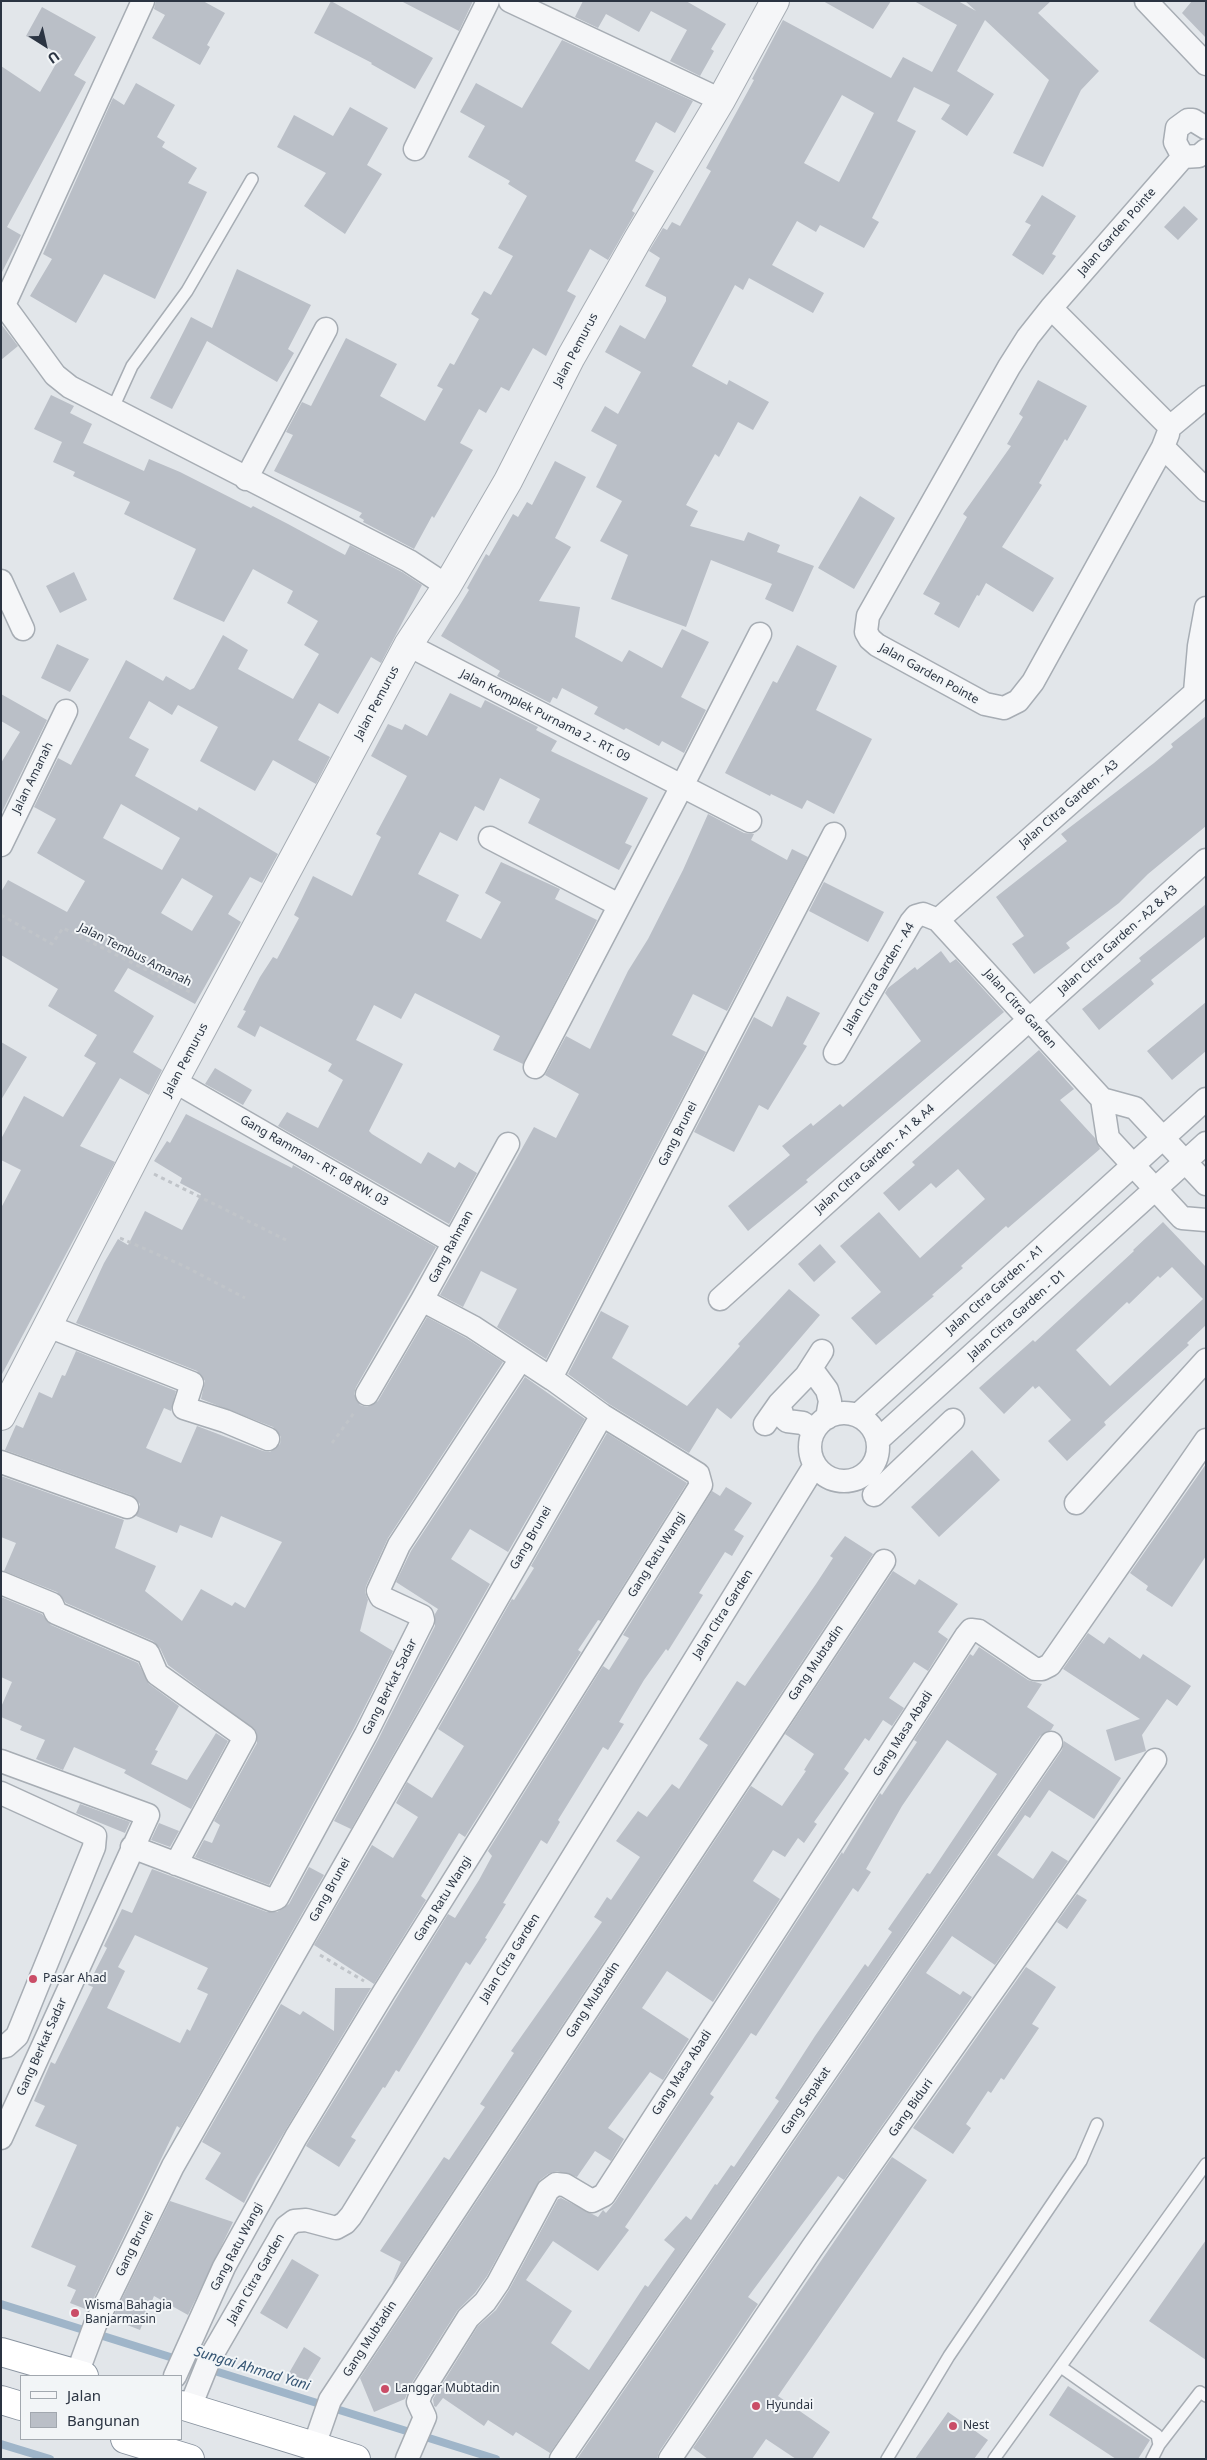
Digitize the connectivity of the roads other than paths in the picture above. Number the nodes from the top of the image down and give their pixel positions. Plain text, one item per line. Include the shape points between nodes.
1 (143, 1) edge
2 (488, 1) edge
3 (510, 1) edge
4 (775, 1) edge
5 (1146, 1) edge
6 (1206, 64) edge
7 (721, 100) junction
8 (1206, 128) edge
9 (415, 149) dead end
10 (1206, 150) edge
11 (1183, 156) junction
12 (252, 178) dead end
13 (3, 303) edge
14 (1051, 308) junction
15 (326, 329) dead end
16 (1206, 397) edge
17 (112, 410) junction
18 (1167, 437) junction
19 (246, 479) junction
20 (1206, 490) edge
21 (1, 582) edge
22 (446, 586) junction
23 (1206, 608) edge
24 (23, 629) dead end
25 (760, 634) dead end
26 (408, 646) junction
27 (1201, 688) edge
28 (66, 711) dead end
29 (682, 786) junction
30 (750, 820) dead end
31 (834, 834) dead end
32 (490, 838) dead end
33 (1, 845) edge
34 (1206, 860) edge
35 (619, 905) junction
36 (935, 917) junction
37 (1029, 1019) junction
38 (835, 1053) dead end
39 (535, 1067) dead end
40 (174, 1081) junction
41 (1102, 1098) junction
42 (1206, 1099) edge
43 (1163, 1138) junction
44 (1206, 1143) edge
45 (508, 1144) dead end
46 (1186, 1161) junction
47 (1132, 1166) junction
48 (1206, 1184) edge
49 (1155, 1189) junction
50 (1206, 1220) edge
51 (453, 1242) junction
52 (720, 1299) dead end
53 (422, 1300) junction
54 (48, 1326) junction
55 (822, 1351) dead end
56 (1206, 1360) edge
57 (516, 1368) dead end
58 (806, 1376) junction
59 (552, 1379) junction
60 (367, 1394) road end
61 (779, 1404) junction
62 (4, 1406) edge
63 (602, 1415) junction
64 (858, 1415) junction
65 (953, 1420) dead end
66 (766, 1424) dead end
67 (821, 1424) junction
68 (268, 1439) dead end
69 (1206, 1440) edge
70 (878, 1446) junction
71 (1, 1462) edge
72 (906, 1464) junction
73 (815, 1465) junction
74 (867, 1473) junction
75 (1076, 1503) dead end
76 (127, 1507) dead end
77 (884, 1561) dead end
78 (1, 1583) edge
79 (1051, 1743) dead end
80 (1155, 1760) dead end
81 (1, 1761) edge
82 (1, 1793) edge
83 (132, 1847) junction
84 (176, 1864) junction
85 (1, 2047) edge
86 (1097, 2124) dead end
87 (1, 2138) edge
88 (1206, 2164) edge
89 (1, 2352) edge
90 (1061, 2367) junction
91 (176, 2373) edge
92 (80, 2375) edge
93 (1206, 2396) edge
94 (1, 2400) edge
95 (20, 2406) edge
96 (186, 2406) edge
97 (128, 2440) edge
98 (1159, 2445) junction
99 (314, 2446) junction
100 (410, 2452) edge
101 (190, 2459) edge
102 (356, 2459) edge
103 (561, 2459) edge
104 (670, 2459) edge
105 (887, 2459) edge
106 (994, 2459) edge
107 (1152, 2459) edge

1 - 13 street
2 - 9 street
3 - 7 street
4 - 7 street, Jalan Pemurus
5 - 6 street
7 - 22 street, Jalan Pemurus via 571,357 508,481
8 - 11 street via 1188,120 1177,128 1175,142
10 - 11 street via 1199,156
11 - 14 street, Jalan Garden Pointe
12 - 17 lane via 187,291 132,366
13 - 17 street via 55,375
14 - 18 street
14 - 18 street, Jalan Garden Pointe via 1009,367 868,616 866,632 870,639 985,704 1004,708 1018,701 1033,682
15 - 19 street
16 - 18 street
17 - 19 street
18 - 20 street
19 - 22 street via 409,561
21 - 24 street
22 - 26 street, Jalan Pemurus
23 - 27 street via 1199,646
25 - 29 street
26 - 29 street, Jalan Komplek Purnama 2 - RT. 09
26 - 40 street, Jalan Pemurus
27 - 36 street, Jalan Citra Garden - A3
28 - 33 street, Jalan Amanah
29 - 30 street, Jalan Komplek Purnama 2 - RT. 09
29 - 35 street
31 - 59 street, Gang Brunei
32 - 35 street
34 - 37 street, Jalan Citra Garden - A2 & A3
35 - 39 street
36 - 37 street, Jalan Citra Garden
36 - 38 street, Jalan Citra Garden - A4 via 923,914 911,922
37 - 41 street, Jalan Citra Garden
37 - 52 street, Jalan Citra Garden - A1 & A4
40 - 51 street, Gang Ramman - RT. 08 RW. 03
40 - 54 street, Jalan Pemurus
41 - 43 street via 1135,1108
41 - 47 street via 1108,1138
42 - 43 street, Jalan Citra Garden - A1
43 - 46 street
43 - 47 street, Jalan Citra Garden - A1
44 - 46 street, Jalan Citra Garden - D1
45 - 51 street, Gang Rahman
46 - 48 street
46 - 49 street, Jalan Citra Garden - D1
47 - 49 street
47 - 64 street, Jalan Citra Garden - A1
49 - 50 street via 1182,1218
49 - 70 street, Jalan Citra Garden - D1
51 - 53 street, Gang Rahman
53 - 59 street via 473,1327
53 - 60 street
54 - 62 street, Jalan Pemurus
54 - 68 street via 192,1383 184,1408
55 - 58 street
56 - 75 street
57 - 84 street, Gang Berkat Sadar via 399,1545 378,1591 381,1597 422,1616 423,1620 366,1734 277,1898 272,1900
58 - 61 street
58 - 67 street via 816,1374 827,1390 830,1401
59 - 63 street
61 - 66 street
61 - 67 street via 787,1421
63 - 91 street, Gang Ratu Wangi via 698,1474 701,1485 296,2137 224,2267
63 - 92 street, Gang Brunei via 173,2166 95,2325
64 - 67 street via 837,1414
64 - 70 street via 874,1429
65 - 72 street
67 - 73 street via 810,1444
69 - 100 street, Gang Masa Abadi via 1050,1665 1035,1669 979,1631 971,1630 966,1636 604,2195 592,2201 565,2185 556,2184 548,2190 498,2283 468,2318 421,2393 418,2402 424,2417 423,2424
70 - 72 street
70 - 74 street via 874,1463
71 - 76 street
72 - 74 street via 881,1488 880,1481
73 - 74 street via 833,1480 857,1479
73 - 96 street, Jalan Citra Garden via 350,2216 336,2228 306,2220 294,2221 286,2227
77 - 99 street, Gang Mubtadin via 327,2408
78 - 84 street via 52,1604 56,1613 148,1653 157,1674 245,1737
79 - 103 street, Gang Sepakat
80 - 104 street, Gang Biduri via 812,2248
81 - 83 street, Gang Berkat Sadar via 148,1815
82 - 85 street via 95,1836 94,1847 17,2036
83 - 84 street, Gang Berkat Sadar
83 - 87 street, Gang Berkat Sadar
86 - 105 lane via 1081,2161 949,2356
88 - 90 lane
89 - 92 highway
90 - 98 lane via 1138,2419 1158,2435
90 - 106 lane
93 - 98 lane via 1200,2392
94 - 95 highway
96 - 99 highway
97 - 101 highway
98 - 107 lane
99 - 102 highway

